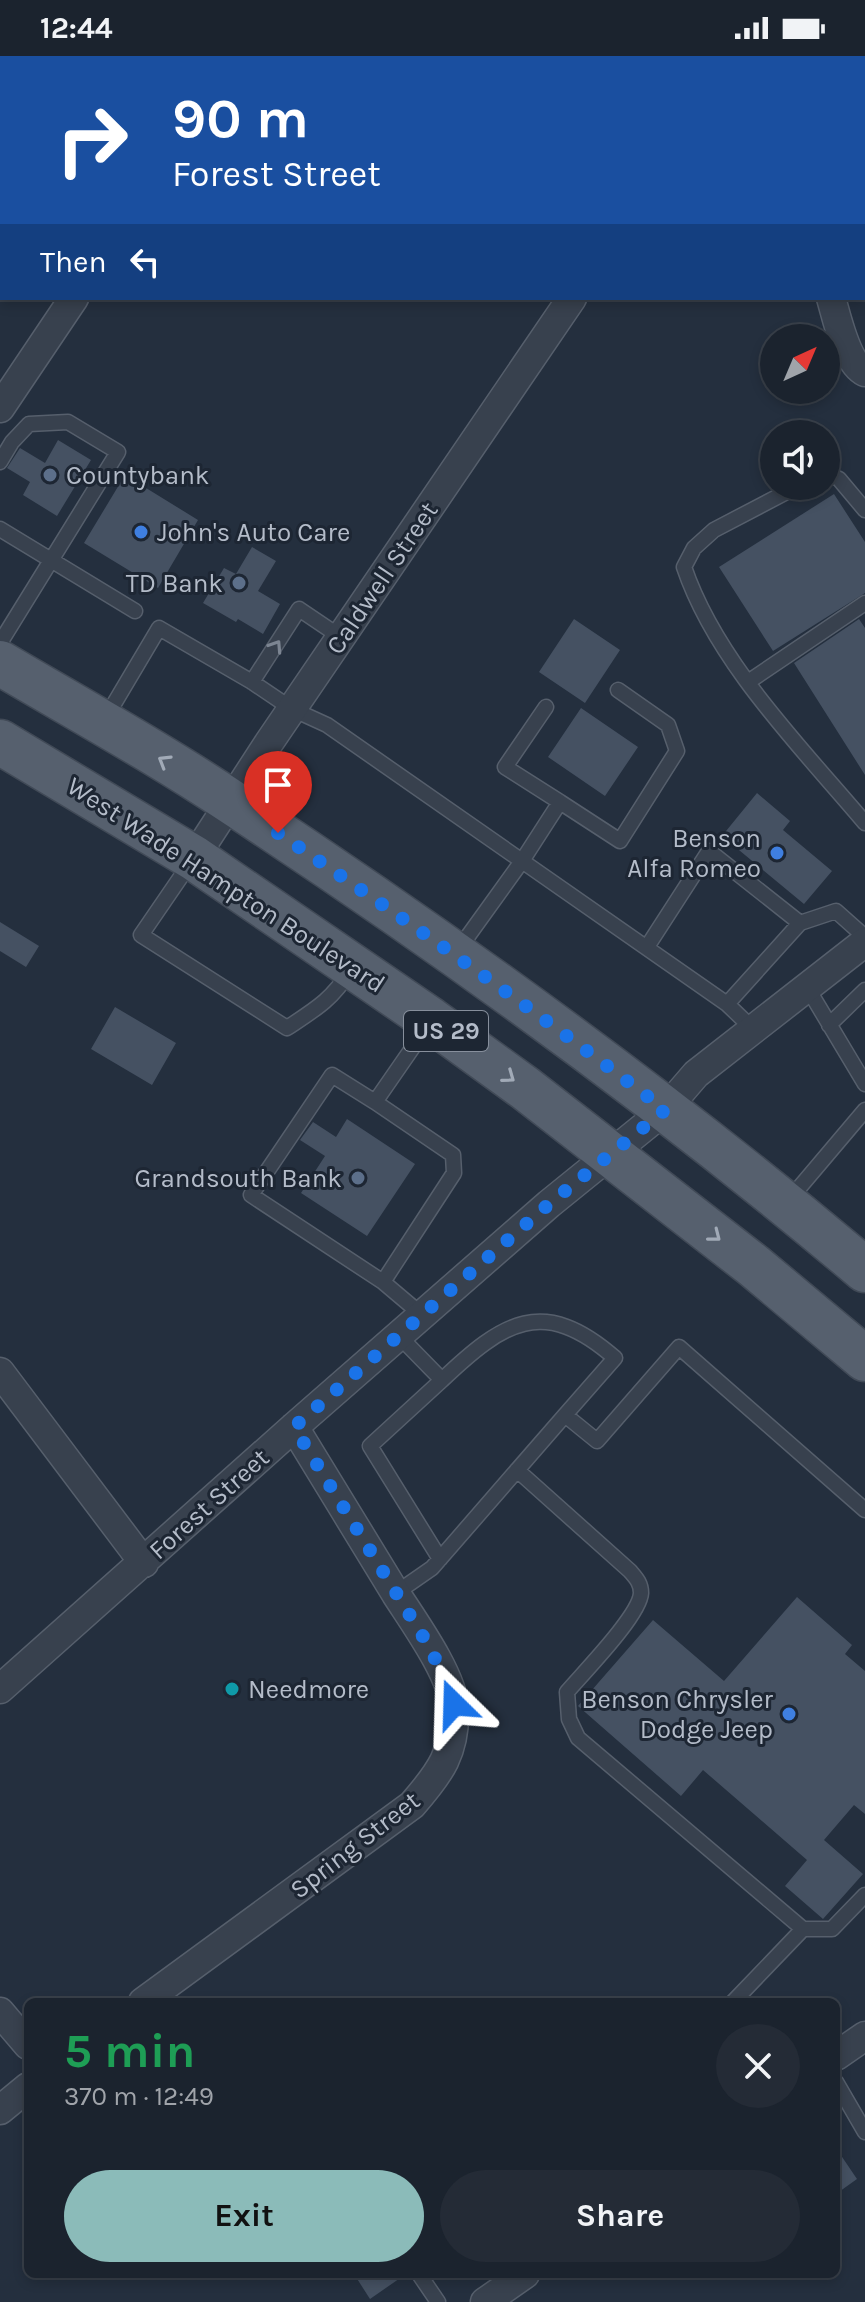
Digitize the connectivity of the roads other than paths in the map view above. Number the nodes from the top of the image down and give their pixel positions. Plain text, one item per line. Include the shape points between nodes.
1 (73, 300) edge
2 (571, 300) edge
3 (832, 300) edge
4 (865, 372) edge
5 (0, 408) edge
6 (0, 462) edge
7 (840, 480) edge
8 (771, 500) edge
9 (865, 510) edge
10 (0, 529) edge
11 (51, 560) junction
12 (865, 603) edge
13 (135, 611) dead end
14 (342, 638) junction
15 (0, 643) edge
16 (0, 663) edge
17 (252, 682) junction
18 (748, 682) junction
19 (618, 690) dead end
20 (546, 707) dead end
21 (292, 709) junction
22 (102, 724) junction
23 (0, 742) edge
24 (231, 801) junction
25 (560, 802) junction
26 (865, 823) edge
27 (194, 858) junction
28 (522, 861) junction
29 (800, 923) junction
30 (865, 939) edge
31 (647, 947) junction
32 (455, 954) junction
33 (353, 966) junction
34 (807, 987) junction
35 (865, 990) edge
36 (727, 1004) junction
37 (431, 1020) junction
38 (829, 1025) junction
39 (753, 1029) junction
40 (865, 1084) edge
41 (375, 1102) junction
42 (865, 1110) edge
43 (638, 1132) junction
44 (786, 1204) junction
45 (857, 1257) edge
46 (383, 1282) junction
47 (422, 1315) junction
48 (399, 1336) junction
49 (865, 1359) edge
50 (0, 1372) edge
51 (442, 1380) junction
52 (565, 1415) junction
53 (294, 1427) junction
54 (517, 1470) junction
55 (865, 1510) edge
56 (440, 1559) junction
57 (144, 1563) junction
58 (396, 1593) junction
59 (0, 1689) edge
60 (865, 1895) edge
61 (803, 1929) junction
62 (148, 1998) edge
63 (737, 1998) edge
64 (0, 2012) edge
65 (865, 2036) edge
66 (24, 2040) edge
67 (840, 2053) edge
68 (840, 2089) edge
69 (24, 2090) edge
70 (0, 2110) edge
71 (865, 2132) edge
72 (422, 2278) edge
73 (519, 2278) edge
74 (438, 2302) edge
75 (485, 2302) edge

1 - 5 street
2 - 14 street, Caldwell Street
3 - 4 street via 855,365
6 - 11 lane via 29,424 68,422 118,452
7 - 9 lane
8 - 18 lane via 714,530 694,548 684,567 707,621
10 - 11 lane
11 - 13 lane
11 - 15 lane
12 - 18 lane
17 -> 14 lane via 299,609
14 - 21 street, Caldwell Street
16 - 22 main road, West Wade Hampton Boulevard / US 29
17 - 21 lane
17 - 22 lane via 159,628
18 - 26 lane
19 - 25 lane via 668,725 677,751 620,841
20 - 25 lane via 505,767
21 - 24 street, Caldwell Street
21 - 28 lane via 327,725
24 -> 22 main road, West Wade Hampton Boulevard / US 29
23 - 27 main road, West Wade Hampton Boulevard / US 29
24 - 27 street, Caldwell Street
24 - 32 main road, West Wade Hampton Boulevard / US 29
25 - 28 lane
27 - 33 main road, West Wade Hampton Boulevard / US 29
27 - 33 lane via 141,935 287,1028 337,991
28 - 31 lane
28 - 32 lane
29 - 30 lane via 836,911
29 - 31 lane via 709,851
29 - 36 lane
30 - 34 street, Forest Street
31 - 36 lane
32 - 43 main road, West Wade Hampton Boulevard / US 29 via 566,1034
33 - 37 main road, West Wade Hampton Boulevard / US 29
34 - 38 lane
34 - 39 street, Forest Street
35 - 38 lane
36 - 39 lane
37 - 41 lane
37 -> 43 main road, West Wade Hampton Boulevard / US 29 via 525,1088
38 - 40 lane
39 - 43 street, Forest Street via 696,1074
41 - 46 lane via 453,1155 454,1173
41 - 46 lane via 332,1075 251,1195
42 - 44 lane
43 - 44 main road, West Wade Hampton Boulevard / US 29
43 - 47 street, Forest Street
43 -> 49 main road, West Wade Hampton Boulevard / US 29 via 754,1266
44 - 45 main road, West Wade Hampton Boulevard / US 29
46 - 47 lane
47 - 48 street, Forest Street
48 - 51 lane
48 - 53 street, Forest Street
50 - 57 street
51 - 52 lane via 502,1330 521,1322 559,1325 582,1333 615,1358
51 - 56 lane via 370,1446
52 - 54 lane
52 - 55 lane via 597,1441 679,1347
53 - 57 street, Forest Street
53 - 58 street, Spring Street
54 - 56 lane
54 - 61 lane via 640,1584 634,1613 567,1692 569,1719 578,1738
56 - 58 lane
57 - 59 street, Forest Street
58 - 62 street, Spring Street via 448,1684 454,1704 448,1757 412,1805
60 - 61 lane via 832,1929
61 - 63 lane
64 - 66 street
65 - 67 street
68 - 71 lane
69 - 70 street
72 - 74 lane
73 - 75 street

